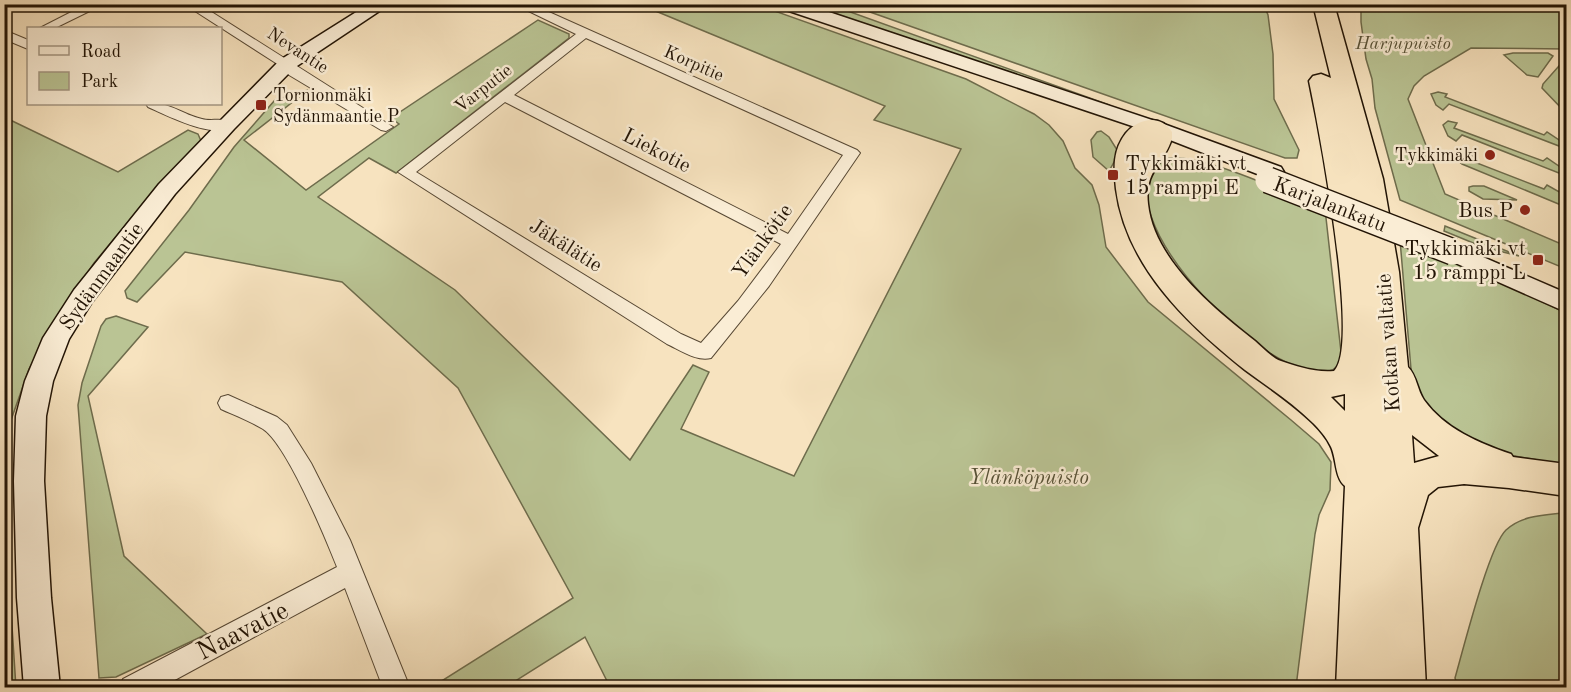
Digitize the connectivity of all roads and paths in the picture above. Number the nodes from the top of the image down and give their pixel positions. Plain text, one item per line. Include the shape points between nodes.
1 (98, 4) edge
2 (190, 4) edge
3 (222, 4) edge
4 (382, 4) edge
5 (520, 4) edge
6 (786, 4) edge
7 (1303, 4) edge
8 (1323, 4) edge
9 (203, 13) junction
10 (48, 27) edge
11 (585, 33) junction
12 (4, 34) edge
13 (25, 41) edge
14 (287, 64) junction
15 (504, 96) junction
16 (155, 105) edge
17 (227, 125) junction
18 (386, 127) dead end
19 (1150, 135) junction
20 (852, 153) joint
21 (406, 172) joint
22 (790, 242) junction
23 (1455, 248) junction
24 (1566, 286) edge
25 (1566, 303) edge
26 (1375, 342) junction
27 (704, 352) joint
28 (1251, 355) junction
29 (228, 403) dead end
30 (1522, 473) junction
31 (1566, 480) edge
32 (1381, 543) junction
33 (351, 572) junction
34 (42, 687) edge
35 (132, 687) edge
36 (397, 687) edge
37 (1359, 687) edge
38 (1403, 687) edge

1 - 10 street
2 - 9 street, Nevantie
3 - 9 street
4 - 14 main road, Sydänmaantie
5 - 11 street, Korpitie
6 - 19 main road, Karjalankatu via 955,62 1034,99
7 - 26 highway, Kotkan valtatie
8 - 26 highway, Kotkan valtatie via 1369,179 1384,272
9 - 14 street, Nevantie
11 - 15 street, Varputie
11 - 20 street, Korpitie
12 - 13 street
14 - 17 main road, Sydänmaantie
14 - 18 street, Nevantie
15 - 21 street, Varputie
15 - 22 street, Liekotie
16 - 17 street via 200,124
17 - 34 main road, Sydänmaantie via 167,189 83,296 56,338 39,381 31,416 29,481
19 - 23 main road, Karjalankatu, bridge via 1270,176
19 - 28 highway via 1135,182 1135,214 1152,255 1210,322
20 - 22 street, Ylänkötie
21 - 27 street, Jäkälätie via 674,339
22 - 27 street, Ylänkötie
23 - 24 main road, Karjalankatu
23 - 25 main road, Karjalankatu
26 - 28 highway via 1351,376 1334,383 1297,379
26 - 30 highway via 1405,402 1425,426 1458,449
26 - 32 highway, Kotkan valtatie via 1365,438
28 - 32 highway via 1318,406 1343,433 1351,446
29 - 33 street via 279,431 303,469
30 - 31 highway
30 - 32 highway via 1447,470 1423,476 1415,483
32 - 37 highway, Kotkan valtatie
32 - 38 highway, Kotkan valtatie
33 - 35 street, Naavatie
33 - 36 street

